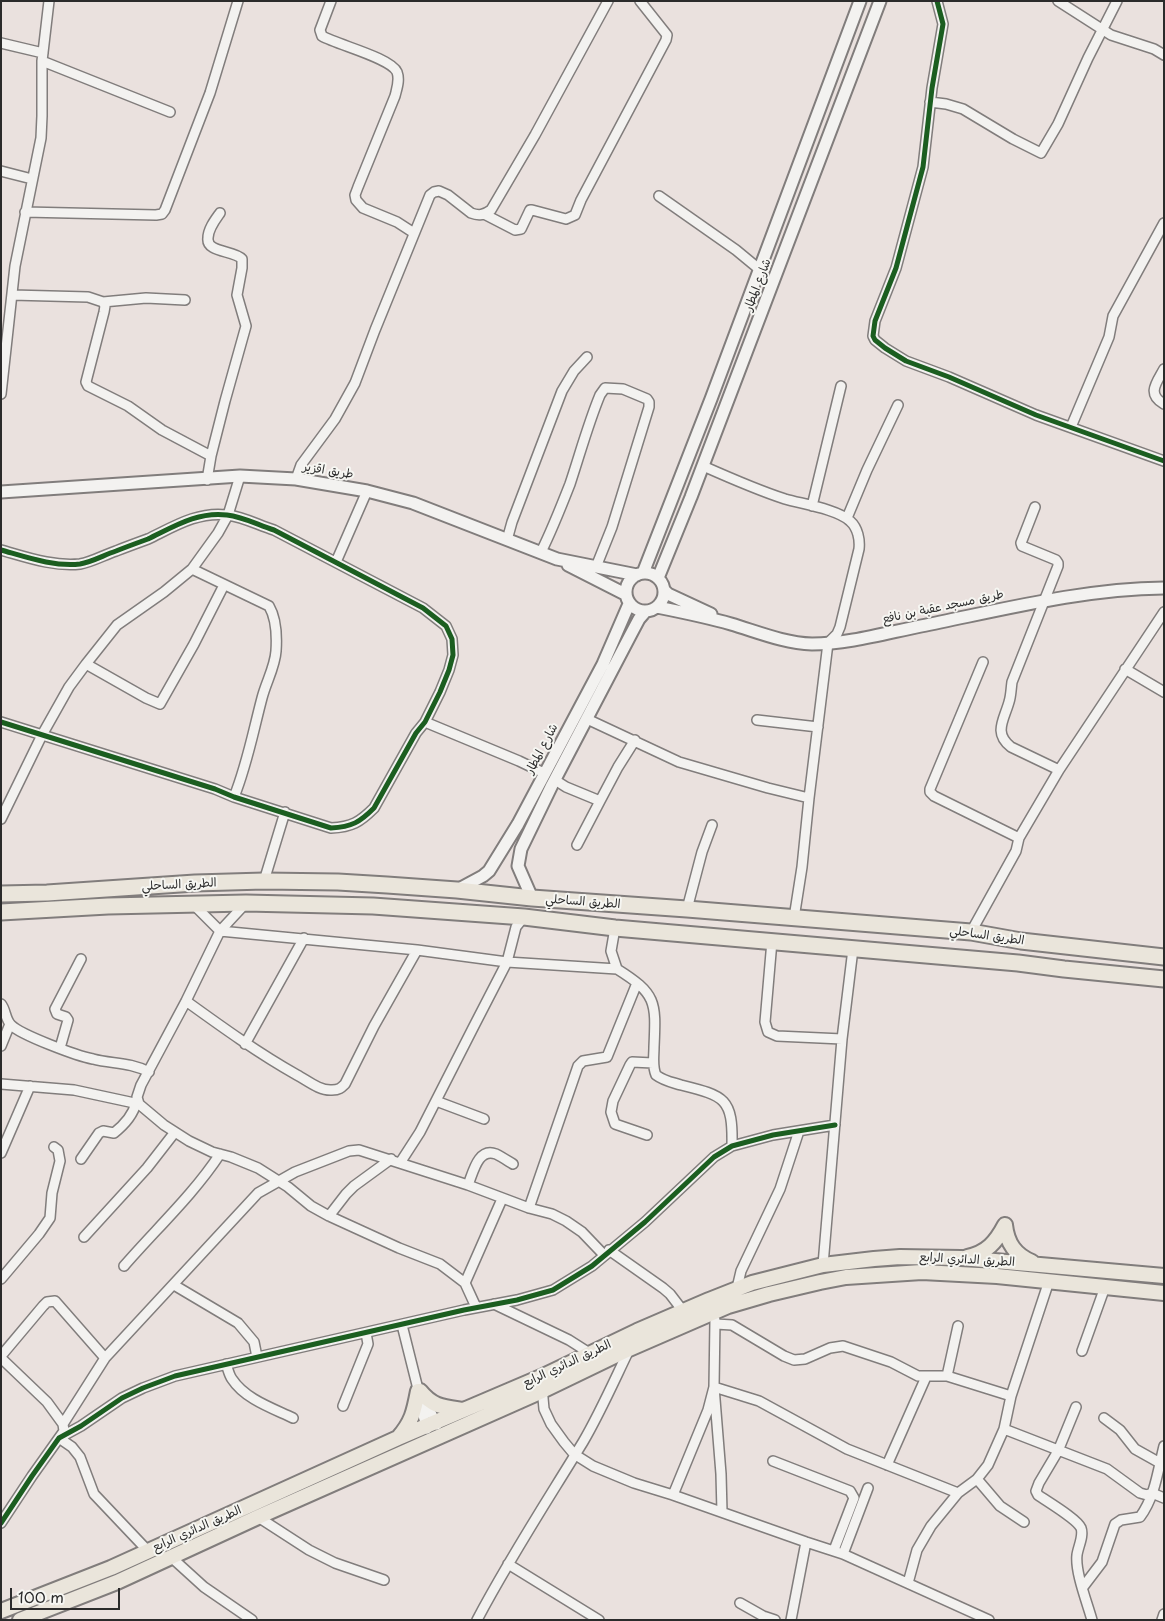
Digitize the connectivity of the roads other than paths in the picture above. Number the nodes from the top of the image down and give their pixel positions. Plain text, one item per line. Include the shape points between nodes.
1 (49, 1) edge
2 (238, 1) edge
3 (331, 1) edge
4 (608, 1) edge
5 (640, 1) edge
6 (860, 1) edge
7 (880, 1) edge
8 (937, 1) edge
9 (1058, 1) edge
10 (1117, 1) edge
11 (1102, 30) junction
12 (1164, 42) edge
13 (1, 43) edge
14 (1161, 53) edge
15 (43, 57) junction
16 (930, 102) junction
17 (170, 112) dead end
18 (1, 170) edge
19 (32, 179) junction
20 (660, 196) dead end
21 (25, 212) junction
22 (220, 213) dead end
23 (484, 214) junction
24 (1164, 224) edge
25 (773, 232) junction
26 (414, 233) junction
27 (790, 239) junction
28 (759, 269) junction
29 (12, 295) junction
30 (185, 300) dead end
31 (103, 302) junction
32 (4, 355) edge
33 (587, 357) dead end
34 (1164, 369) edge
35 (841, 386) dead end
36 (1, 394) edge
37 (1164, 404) edge
38 (898, 405) dead end
39 (1071, 427) junction
40 (211, 456) junction
41 (1164, 462) edge
42 (702, 466) junction
43 (240, 476) junction
44 (296, 479) junction
45 (207, 480) junction
46 (367, 491) junction
47 (1, 492) edge
48 (812, 506) junction
49 (1035, 507) dead end
50 (228, 515) junction
51 (847, 518) junction
52 (507, 540) junction
53 (1, 550) edge
54 (541, 552) junction
55 (557, 560) junction
56 (336, 562) junction
57 (596, 567) junction
58 (192, 569) junction
59 (640, 574) junction
60 (658, 578) junction
61 (224, 585) junction
62 (1164, 588) edge
63 (664, 590) junction
64 (627, 599) junction
65 (1043, 600) junction
66 (657, 607) junction
67 (646, 611) junction
68 (1164, 612) edge
69 (730, 624) junction
70 (828, 643) junction
71 (982, 662) dead end
72 (86, 664) junction
73 (1125, 669) junction
74 (1164, 692) edge
75 (587, 718) junction
76 (757, 720) dead end
77 (1, 722) edge
78 (425, 722) junction
79 (818, 727) junction
80 (42, 735) junction
81 (635, 740) junction
82 (1059, 770) junction
83 (544, 773) junction
84 (555, 780) junction
85 (234, 798) junction
86 (808, 798) junction
87 (600, 801) junction
88 (285, 812) junction
89 (1, 819) edge
90 (518, 824) junction
91 (712, 824) dead end
92 (531, 830) junction
93 (1019, 838) junction
94 (577, 845) dead end
95 (264, 882) junction
96 (457, 890) junction
97 (1, 894) edge
98 (532, 898) junction
99 (246, 902) junction
100 (193, 904) junction
101 (687, 909) junction
102 (1, 912) edge
103 (524, 917) junction
104 (794, 918) junction
105 (615, 928) junction
106 (220, 931) junction
107 (971, 932) junction
108 (304, 938) junction
109 (1021, 940) junction
110 (772, 941) junction
111 (1070, 946) junction
112 (853, 949) junction
113 (417, 950) junction
114 (1164, 957) edge
115 (81, 959) dead end
116 (507, 962) junction
117 (1018, 963) junction
118 (617, 969) junction
119 (1064, 969) junction
120 (1164, 979) edge
121 (637, 983) junction
122 (186, 1001) junction
123 (1, 1004) edge
124 (10, 1024) junction
125 (842, 1039) junction
126 (245, 1044) junction
127 (1, 1046) edge
128 (60, 1048) junction
129 (653, 1064) junction
130 (149, 1072) junction
131 (1, 1084) edge
132 (30, 1086) junction
133 (436, 1101) junction
134 (138, 1104) junction
135 (484, 1118) dead end
136 (836, 1125) junction
137 (799, 1130) junction
138 (175, 1132) junction
139 (647, 1136) dead end
140 (732, 1146) junction
141 (54, 1147) dead end
142 (1, 1153) edge
143 (220, 1154) junction
144 (81, 1159) dead end
145 (395, 1161) junction
146 (513, 1164) dead end
147 (279, 1181) junction
148 (468, 1185) junction
149 (502, 1199) junction
150 (529, 1208) junction
151 (329, 1216) junction
152 (84, 1237) dead end
153 (607, 1253) junction
154 (961, 1258) junction
155 (1040, 1264) junction
156 (124, 1266) dead end
157 (823, 1266) junction
158 (1164, 1276) edge
159 (1, 1279) edge
160 (1049, 1281) junction
161 (464, 1283) junction
162 (174, 1285) junction
163 (1105, 1287) junction
164 (737, 1288) junction
165 (1164, 1293) edge
166 (494, 1304) junction
167 (476, 1307) junction
168 (683, 1311) junction
169 (715, 1318) junction
170 (402, 1325) junction
171 (958, 1326) dead end
172 (366, 1332) junction
173 (629, 1349) junction
174 (1082, 1352) dead end
175 (591, 1354) junction
176 (1, 1357) edge
177 (257, 1357) junction
178 (105, 1358) junction
179 (226, 1364) junction
180 (946, 1376) junction
181 (926, 1377) junction
182 (541, 1384) junction
183 (714, 1387) junction
184 (419, 1389) junction
185 (1011, 1396) junction
186 (343, 1406) dead end
187 (1076, 1408) dead end
188 (463, 1410) junction
189 (292, 1418) dead end
190 (1104, 1418) dead end
191 (64, 1424) junction
192 (431, 1424) junction
193 (1004, 1429) junction
194 (437, 1437) junction
195 (59, 1438) junction
196 (398, 1438) junction
197 (1058, 1451) junction
198 (1163, 1451) edge
199 (574, 1454) junction
200 (773, 1461) dead end
201 (1160, 1463) junction
202 (887, 1465) junction
203 (977, 1479) junction
204 (868, 1488) dead end
205 (958, 1493) junction
206 (1152, 1493) junction
207 (673, 1495) junction
208 (1164, 1498) edge
209 (722, 1512) junction
210 (258, 1517) junction
211 (1024, 1522) dead end
212 (1, 1523) edge
213 (806, 1542) junction
214 (148, 1551) junction
215 (838, 1552) junction
216 (171, 1558) junction
217 (508, 1564) junction
218 (384, 1580) dead end
219 (908, 1583) junction
220 (1083, 1587) junction
221 (740, 1603) dead end
222 (4, 1608) edge
223 (1164, 1614) edge
224 (35, 1616) edge
225 (20, 1620) edge
226 (252, 1620) edge
227 (477, 1620) edge
228 (599, 1620) edge
229 (774, 1620) edge
230 (791, 1620) edge
231 (989, 1620) edge
232 (1092, 1620) edge
233 (1162, 1620) edge

1 - 15 street
2 - 21 street via 210,93 162,214
3 - 26 street via 320,30 322,36 387,63 396,71 398,81 395,96 358,186 356,200 363,208
4 - 23 street via 540,126 491,210
5 - 23 street via 667,35 666,40 575,215 566,219 530,210 520,229 515,230
6 - 25 street, شارع المطار
7 - 27 street, شارع المطار
8 - 16 street via 943,24
9 - 11 street
10 - 11 street
11 - 14 street
11 - 16 street via 1041,153 967,112
12 - 14 street
13 - 15 street
15 - 17 street
15 - 19 street via 41,138
16 - 39 street via 921,179 896,268 874,321 875,340 906,360
18 - 19 street
19 - 21 street
20 - 28 street
21 - 29 street
22 - 40 street via 207,241 210,246 242,259 237,295 246,326
23 - 26 street via 471,213 448,195 434,192
24 - 39 street via 1113,316 1109,337
25 - 27 street
25 - 28 street, شارع المطار
26 - 44 street via 355,383 335,419 301,465
27 - 42 street, شارع المطار
28 - 59 street, شارع المطار via 711,399
29 - 31 street via 88,297
29 - 32 street
30 - 31 street via 146,298
31 - 40 street via 104,312 86,382 88,386
32 - 36 street
33 - 52 street via 562,392
34 - 37 street via 1154,386 1154,394
35 - 48 street
38 - 51 street
39 - 41 street
40 - 45 street
42 - 48 street via 760,490
42 - 60 street, شارع المطار
43 - 44 street, طريق اقزير
43 - 45 street, طريق اقزير
43 - 50 street
44 - 46 street, طريق اقزير
45 - 47 street, طريق اقزير
46 - 52 street, طريق اقزير via 413,503
46 - 56 street
48 - 51 street
49 - 65 street via 1022,546 1058,562
50 - 53 street via 203,515 77,564 43,561
50 - 56 street via 248,519
50 - 58 street
51 - 70 street via 855,527 859,549 840,627
52 - 54 street, طريق اقزير
54 - 55 street, طريق اقزير
54 - 57 street via 570,483 600,395 605,388 623,389 649,402 612,527
55 - 57 street, طريق اقزير
55 - 64 street
56 - 78 street via 423,608 446,626 452,639 453,655
57 - 59 street, طريق اقزير
58 - 61 street
58 - 72 street via 117,624
59 - 60 street
59 - 64 street via 628,583
60 - 63 street
61 - 72 street via 160,704
61 - 85 street via 269,606 276,634 275,660 262,697 246,767
62 - 65 street, طريق مسجد عقبة بن نافع via 1108,591
63 - 66 street
63 - 69 street, طريق مسجد عقبة بن نافع
64 - 67 street via 636,610
64 - 83 street, شارع المطار via 603,664
65 - 70 street, طريق مسجد عقبة بن نافع
65 - 82 street via 1012,682 1000,732 1011,747
66 - 67 street
66 - 69 street, طريق مسجد عقبة بن نافع
67 - 75 street, شارع المطار
68 - 73 street
69 - 70 street, طريق مسجد عقبة بن نافع via 786,640
70 - 79 street
71 - 93 street via 930,792
72 - 80 street
73 - 74 street
73 - 82 street
75 - 81 street
75 - 84 street, شارع المطار
76 - 79 street
77 - 80 street
78 - 83 street
78 - 88 street via 374,808 355,824 332,828
79 - 86 street
80 - 85 street
80 - 89 street
81 - 86 street via 679,762
81 - 87 street
82 - 93 street
83 - 90 street, شارع المطار
84 - 87 street
84 - 92 street, شارع المطار
85 - 88 street
86 - 104 street
87 - 94 street
88 - 95 street
90 - 92 street
90 - 96 street, شارع المطار via 490,871
91 - 101 street
92 - 98 street, شارع المطار via 518,866
93 - 107 street via 1016,852
95 - 96 highway, الطريق الساحلي via 338,882
95 - 97 highway, الطريق الساحلي
96 - 98 highway, الطريق الساحلي
98 - 101 highway, الطريق الساحلي
99 - 100 highway, الطريق الساحلي
99 - 103 highway, الطريق الساحلي via 373,906
99 - 106 street
100 - 102 highway, الطريق الساحلي
100 - 106 street
101 - 104 highway, الطريق الساحلي
103 - 105 highway, الطريق الساحلي
103 - 116 street via 516,927
104 - 107 highway, الطريق الساحلي
105 - 110 highway, الطريق الساحلي
105 - 118 street via 612,951
106 - 108 street
106 - 122 street
107 - 109 highway, الطريق الساحلي
108 - 113 street
108 - 126 street
109 - 111 highway, الطريق الساحلي
109 - 117 highway via 1028,947 1028,952
110 - 112 highway, الطريق الساحلي
110 - 125 street via 765,1022 768,1032 777,1036
111 - 114 highway, الطريق الساحلي
111 - 119 highway via 1060,958
112 - 117 highway, الطريق الساحلي
112 - 125 street
113 - 116 street
113 - 126 street via 340,1089 322,1088
115 - 128 street via 55,1009 57,1014 68,1020
116 - 118 street
116 - 133 street
117 - 119 highway, الطريق الساحلي
118 - 121 street
119 - 120 highway, الطريق الساحلي
121 - 129 street via 654,1005
121 - 150 street via 607,1058 583,1061 578,1066
122 - 126 street
122 - 130 street
123 - 124 street
124 - 127 street
124 - 128 street
125 - 136 street
128 - 130 street via 94,1060 129,1064
129 - 139 street via 632,1062 612,1101 610,1112 615,1124
129 - 140 street via 656,1075 662,1079 713,1094 726,1104 732,1123
130 - 134 street via 138,1092
131 - 132 street
132 - 134 street via 74,1090
132 - 142 street
133 - 135 street
133 - 145 street via 420,1132
134 - 138 street
134 - 144 street via 114,1133 99,1133
136 - 137 street
136 - 157 street
137 - 140 street
137 - 164 street via 780,1189 741,1271
138 - 143 street
138 - 152 street
140 - 153 street via 714,1157
141 - 159 street via 60,1161 50,1218
143 - 147 street via 258,1168
143 - 156 street via 192,1191
145 - 147 street via 359,1150
145 - 148 street
145 - 151 street via 354,1186
146 - 148 street via 486,1153 478,1161
147 - 151 street via 310,1206
147 - 162 street via 258,1193
148 - 149 street
149 - 150 street
149 - 161 street
150 - 153 street via 566,1221
151 - 161 street via 440,1264
153 - 166 street via 553,1290
153 - 168 street via 663,1288
154 - 155 main road, الطريق الدائري الرابع
154 - 155 main road via 986,1250 1005,1225 1012,1248 1026,1259
154 - 157 main road, الطريق الدائري الرابع via 900,1257
155 - 158 main road, الطريق الدائري الرابع
157 - 164 main road, الطريق الدائري الرابع
160 - 163 main road, الطريق الدائري الرابع
160 - 169 main road, الطريق الدائري الرابع via 944,1272 871,1274 786,1289 746,1300
160 - 185 street
161 - 167 street
162 - 177 street via 238,1322 254,1342
162 - 178 street
163 - 165 main road, الطريق الدائري الرابع
163 - 174 street
164 - 168 main road, الطريق الدائري الرابع
166 - 167 street
166 - 175 street
167 - 170 street
168 - 175 main road, الطريق الدائري الرابع
169 - 173 main road, الطريق الدائري الرابع
169 - 181 street via 794,1360 843,1346
169 - 183 street
170 - 172 street
170 - 184 street
171 - 180 street
172 - 177 street
172 - 186 street via 368,1344
173 - 182 main road, الطريق الدائري الرابع
173 - 199 street via 599,1412
175 - 182 main road, الطريق الدائري الرابع
176 - 178 street via 43,1306 55,1300
176 - 191 street via 47,1402
177 - 179 street
178 - 191 street
179 - 189 street via 230,1378 249,1396
179 - 195 street via 175,1376 143,1388
180 - 181 street
180 - 185 street
181 - 202 street
182 - 188 main road, الطريق الدائري الرابع
182 - 194 main road, الطريق الدائري الرابع
182 - 199 street via 544,1409 551,1424
183 - 202 street via 758,1401 847,1449
183 - 207 street via 708,1410
183 - 209 street
184 - 188 main road via 430,1402
184 - 192 street
184 - 196 main road via 412,1419
185 - 193 street
187 - 197 street
188 - 192 main road, الطريق الدائري الرابع
190 - 201 street via 1120,1430 1136,1450
191 - 195 street
192 - 194 street
192 - 196 main road, الطريق الدائري الرابع
193 - 197 street
193 - 203 street via 988,1465
194 - 210 main road, الطريق الدائري الرابع
195 - 212 street
195 - 214 street via 80,1457 94,1494
196 - 214 main road, الطريق الدائري الرابع
197 - 206 street via 1107,1469 1140,1493
197 - 220 street via 1036,1491 1081,1528 1077,1560
198 - 201 street
199 - 207 street via 613,1475
199 - 217 street
200 - 215 street via 850,1491 854,1498
201 - 206 street
202 - 205 street
203 - 205 street
203 - 211 street via 1000,1506
204 - 215 street
205 - 219 street via 917,1550
206 - 208 street
206 - 220 street via 1140,1517 1115,1524 1102,1562
207 - 209 street
209 - 213 street
210 - 216 main road, الطريق الدائري الرابع
210 - 218 street via 335,1563
213 - 215 street
213 - 230 street
214 - 222 main road, الطريق الدائري الرابع via 67,1586
215 - 219 street
216 - 224 main road, الطريق الدائري الرابع
216 - 226 street via 204,1587
217 - 227 street
217 - 228 street
219 - 231 street
220 - 232 street
221 - 229 street
223 - 233 street
224 - 225 main road, الطريق الدائري الرابع

